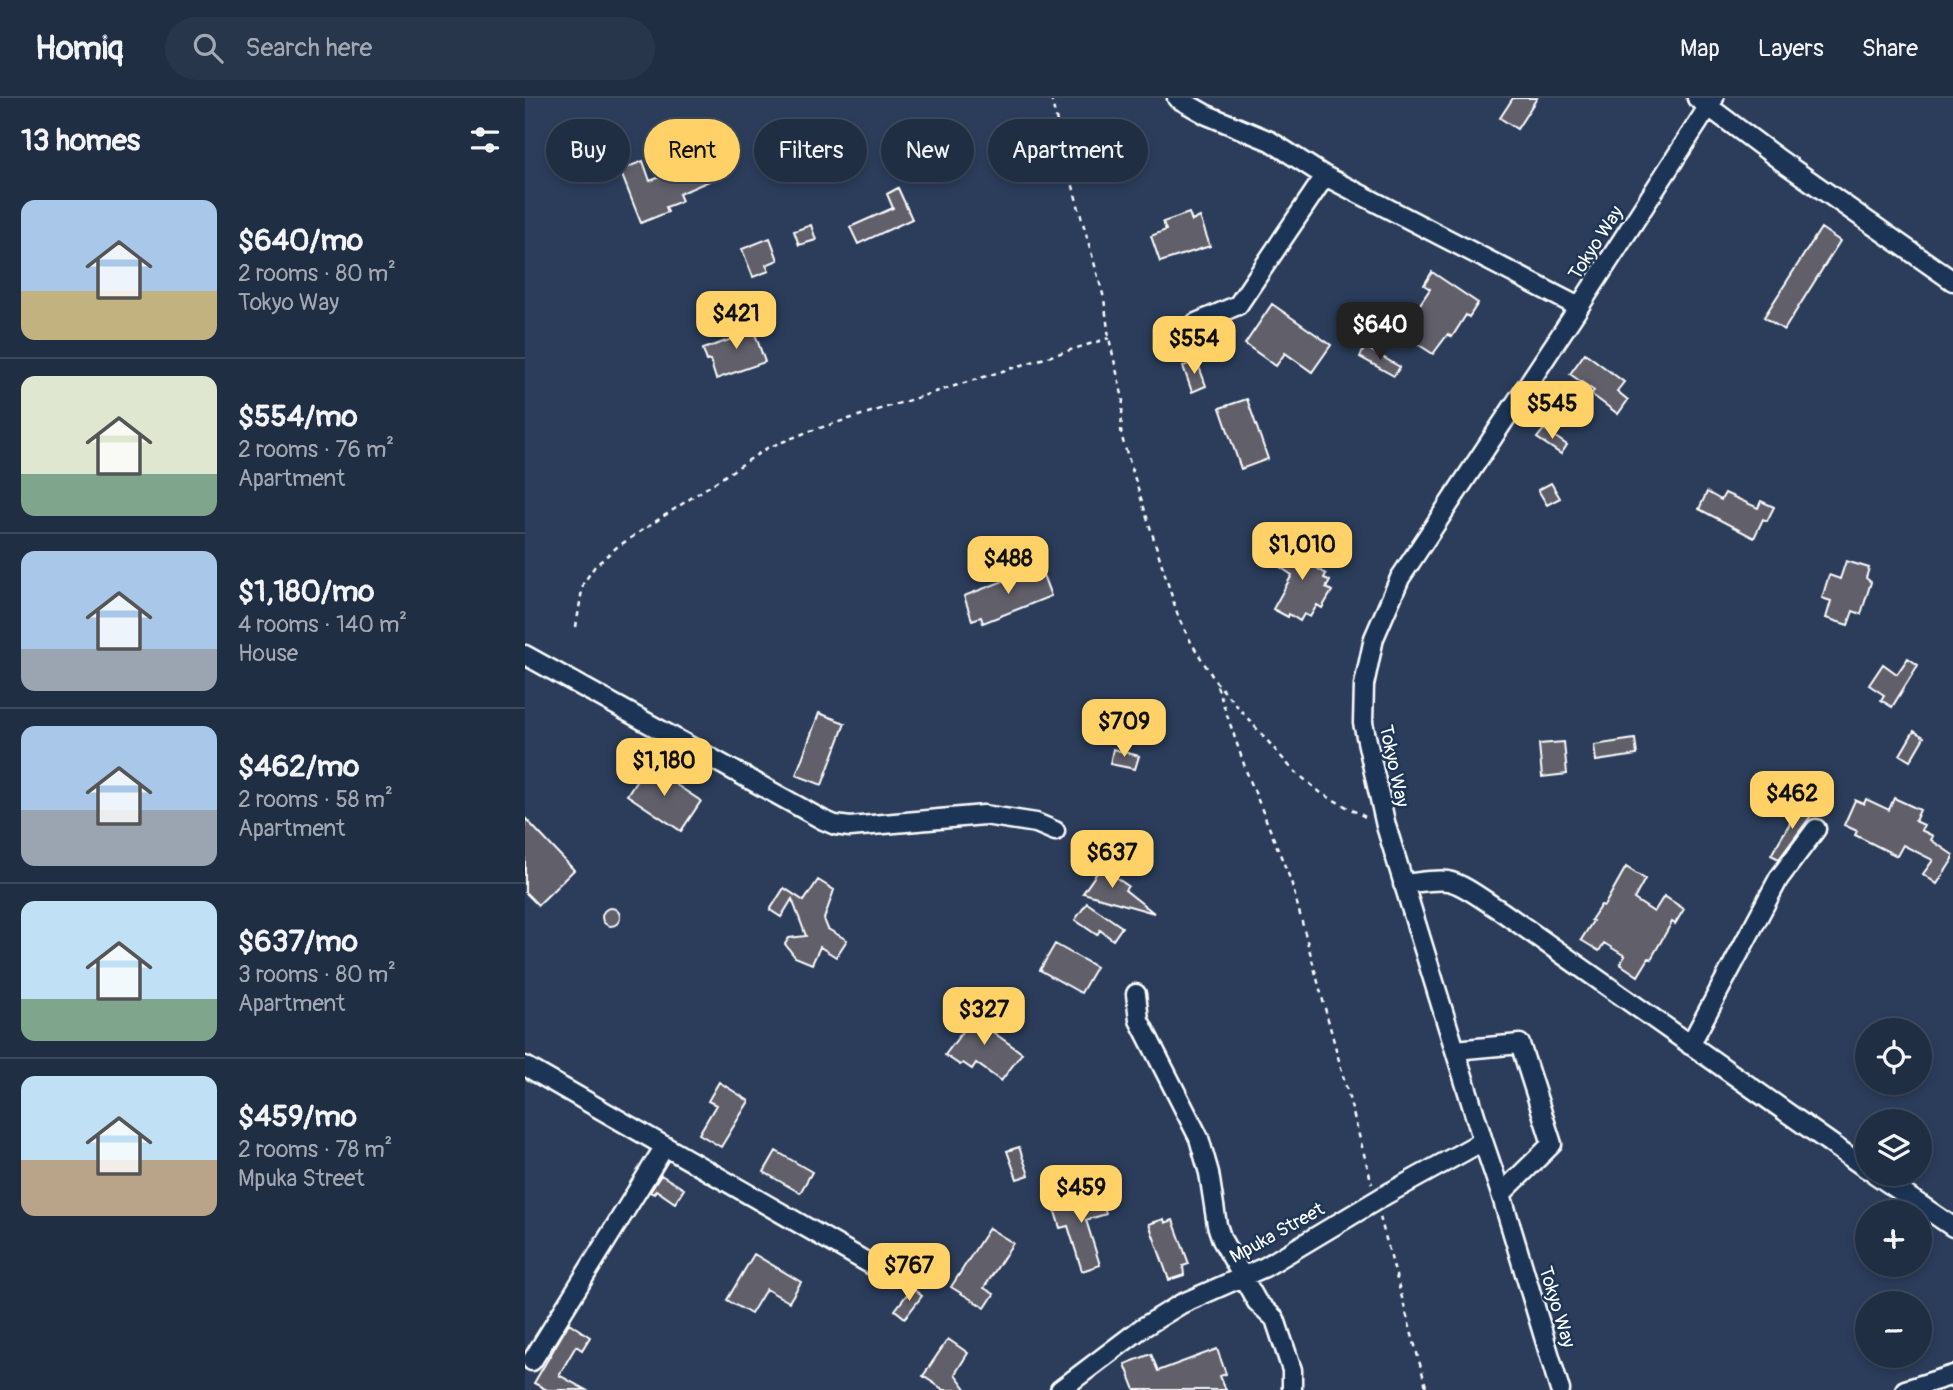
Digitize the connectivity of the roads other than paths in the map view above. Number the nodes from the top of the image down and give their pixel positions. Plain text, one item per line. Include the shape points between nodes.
1 (1177, 98) edge
2 (1707, 100) edge
3 (1325, 176) junction
4 (1953, 281) edge
5 (1579, 307) junction
6 (1196, 323) dead end
7 (525, 655) edge
8 (1816, 829) dead end
9 (1055, 831) dead end
10 (1403, 884) junction
11 (1136, 994) dead end
12 (1690, 1045) junction
13 (1455, 1050) junction
14 (525, 1066) edge
15 (1483, 1141) junction
16 (665, 1146) junction
17 (1855, 1161) edge
18 (1893, 1186) edge
19 (1501, 1194) junction
20 (1953, 1227) edge
21 (891, 1276) dead end
22 (1244, 1277) junction
23 (532, 1361) dead end
24 (1953, 1375) edge
25 (1060, 1390) edge
26 (1292, 1390) edge
27 (1560, 1390) edge
28 (1905, 1390) edge

1 - 3 street via 1270,141
2 - 4 street via 1780,160
2 - 5 street, Tokyo Way
3 - 5 street
3 - 6 street via 1238,305
5 - 10 street, Tokyo Way via 1400,578 1374,638 1364,685 1363,723
7 - 9 street via 835,825 984,816 1036,823
8 - 12 street via 1779,878
10 - 12 street via 1449,881 1459,885
10 - 13 street, Tokyo Way
11 - 22 street via 1139,1020 1199,1138 1217,1225
12 - 17 street
13 - 15 street, Tokyo Way
13 - 19 street via 1520,1044 1548,1131 1552,1144
14 - 16 street
15 - 19 street, Tokyo Way
15 - 22 street, Mpuka Street
16 - 21 street
16 - 23 street
18 - 20 street
19 - 27 street, Tokyo Way
22 - 25 street, Mpuka Street via 1151,1322
22 - 26 street via 1257,1302 1275,1319 1292,1370
24 - 28 street

